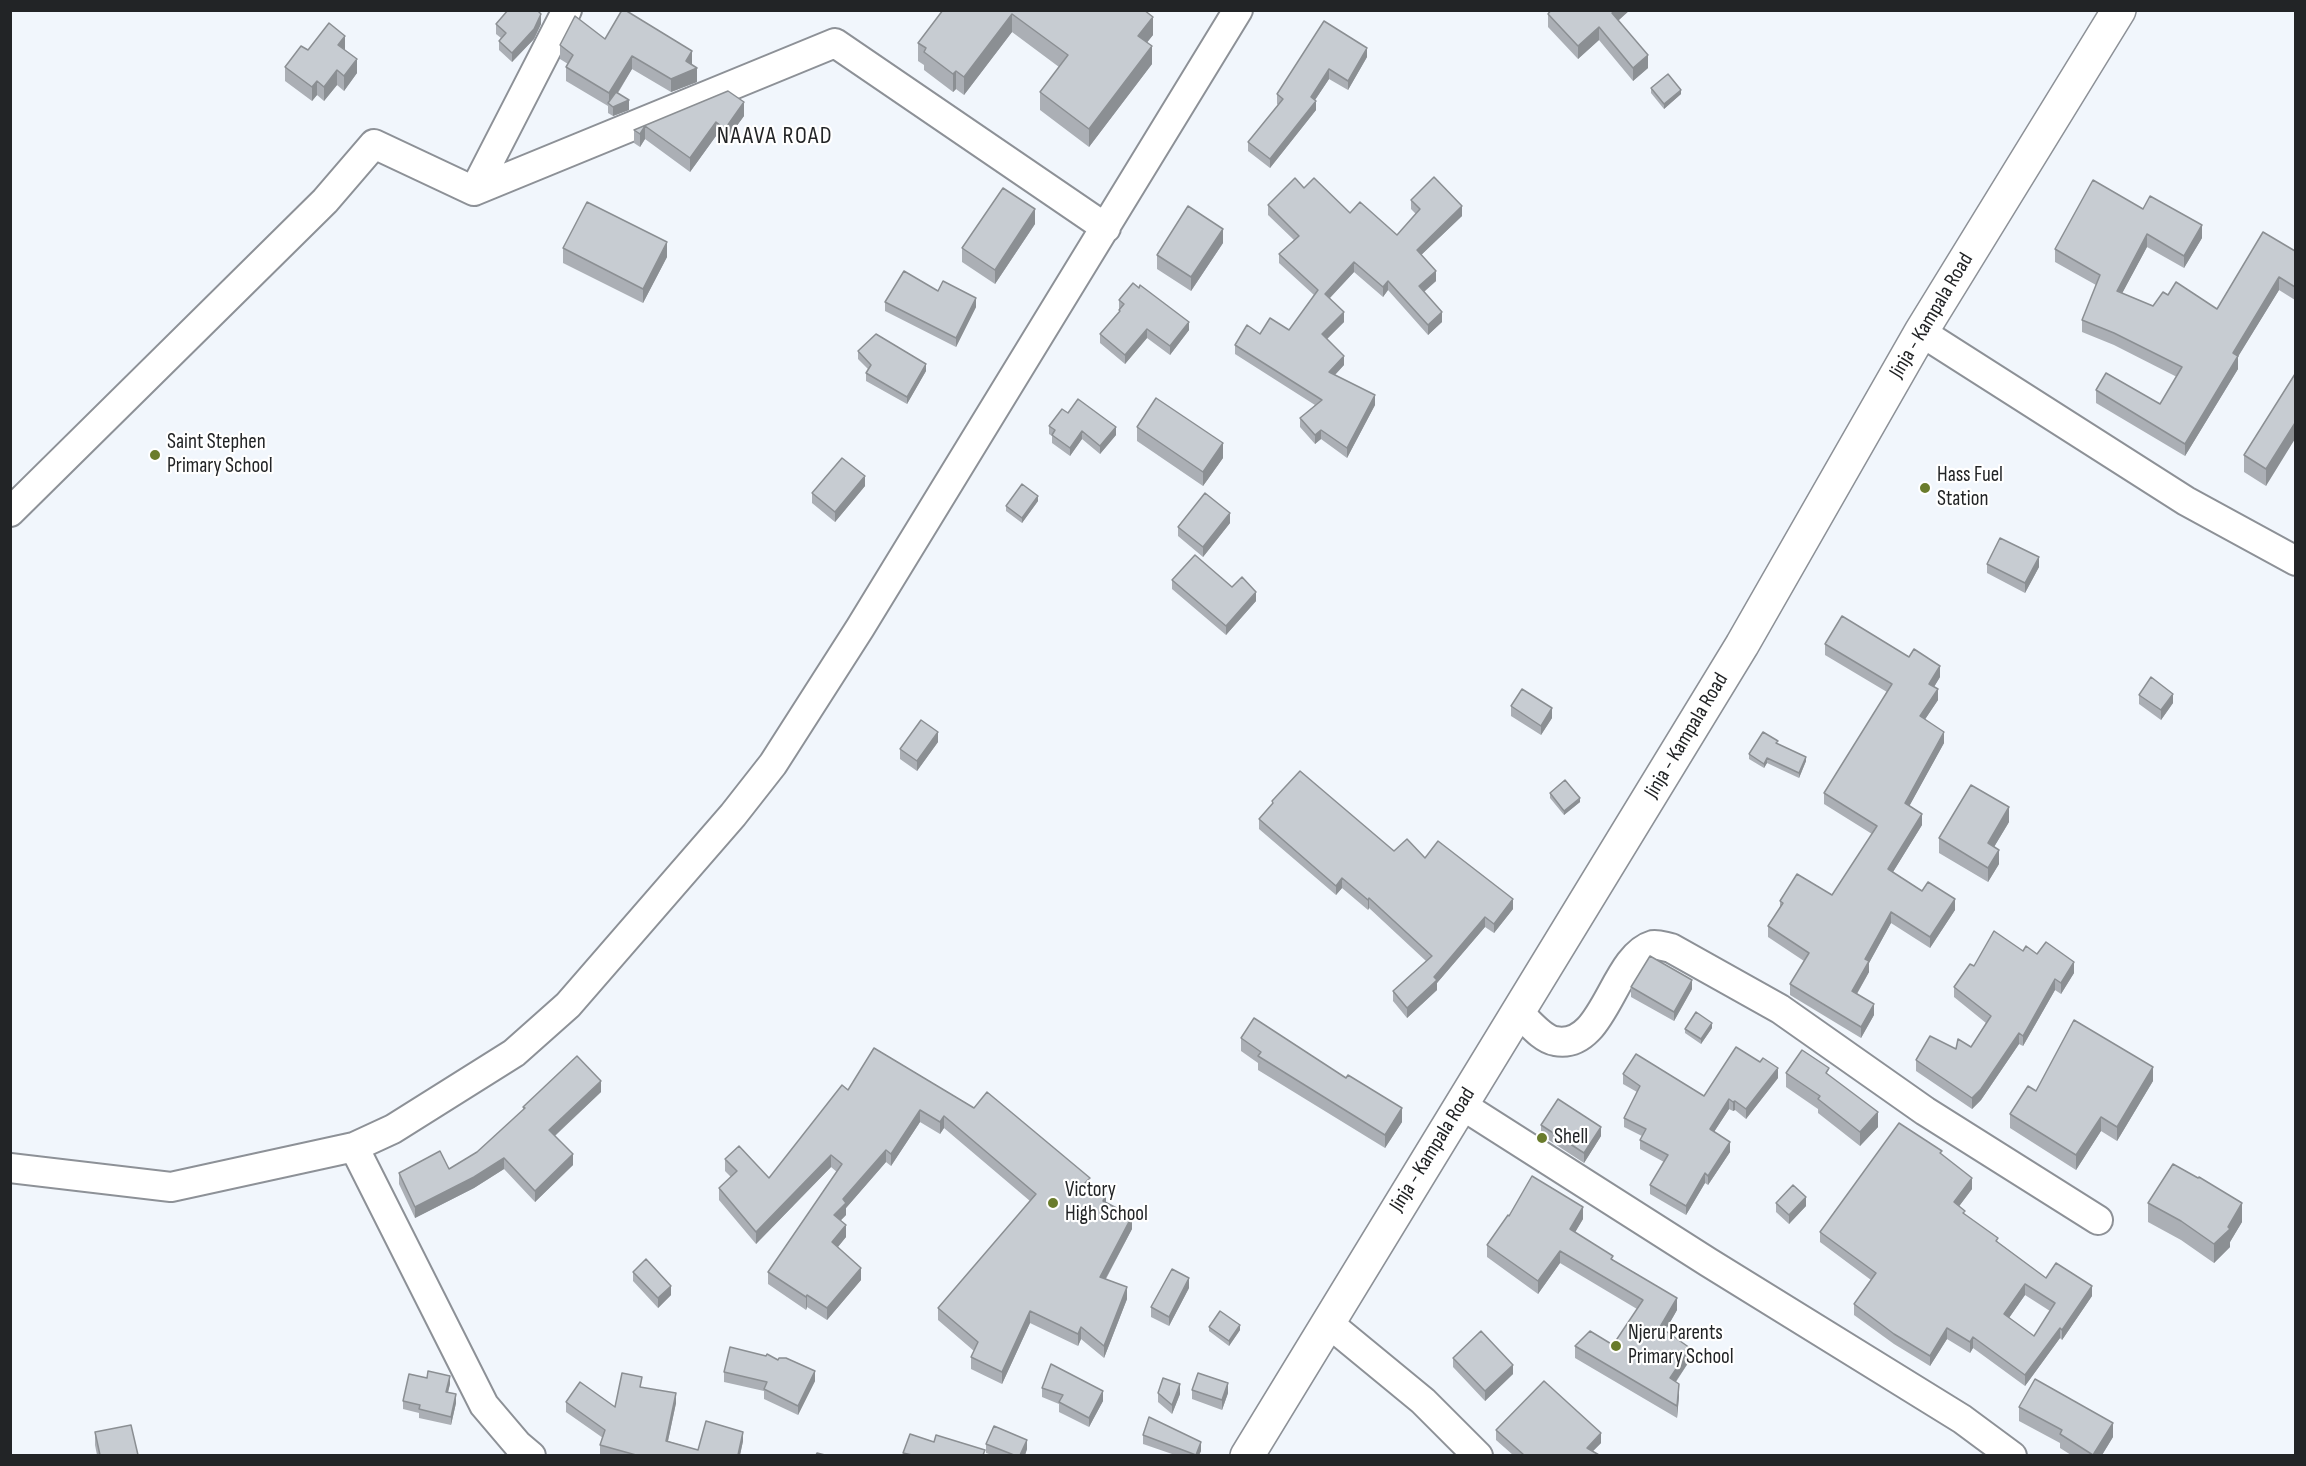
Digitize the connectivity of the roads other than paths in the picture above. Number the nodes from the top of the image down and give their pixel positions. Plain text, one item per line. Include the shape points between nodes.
1 (567, 10) edge
2 (1238, 10) edge
3 (2119, 10) edge
4 (474, 191) junction
5 (1106, 228) junction
6 (1921, 332) junction
7 (10, 512) edge
8 (2295, 561) edge
9 (1519, 1013) junction
10 (1460, 1104) junction
11 (354, 1147) junction
12 (10, 1168) edge
13 (2098, 1220) dead end
14 (1327, 1322) junction
15 (531, 1455) edge
16 (1247, 1455) edge
17 (1478, 1455) edge
18 (2012, 1455) edge

1 - 4 street
2 - 5 street
3 - 6 highway, Jinja - Kampala Road
4 - 5 street via 835,43
4 - 7 street via 374,144 325,201
5 - 11 street via 860,628 772,764 732,814 568,1005 514,1053 393,1129
6 - 8 street via 2186,501
6 - 9 highway, Jinja - Kampala Road via 1742,645
9 - 10 highway, Jinja - Kampala Road
9 - 13 street via 1555,1041 1569,1041 1594,1024 1630,962 1641,951 1655,944 1671,948 1780,1009 1925,1111
10 - 14 highway, Jinja - Kampala Road
10 - 18 street via 1962,1419
11 - 12 street via 171,1187
11 - 15 street via 484,1405
14 - 16 highway, Jinja - Kampala Road
14 - 17 street via 1423,1401

